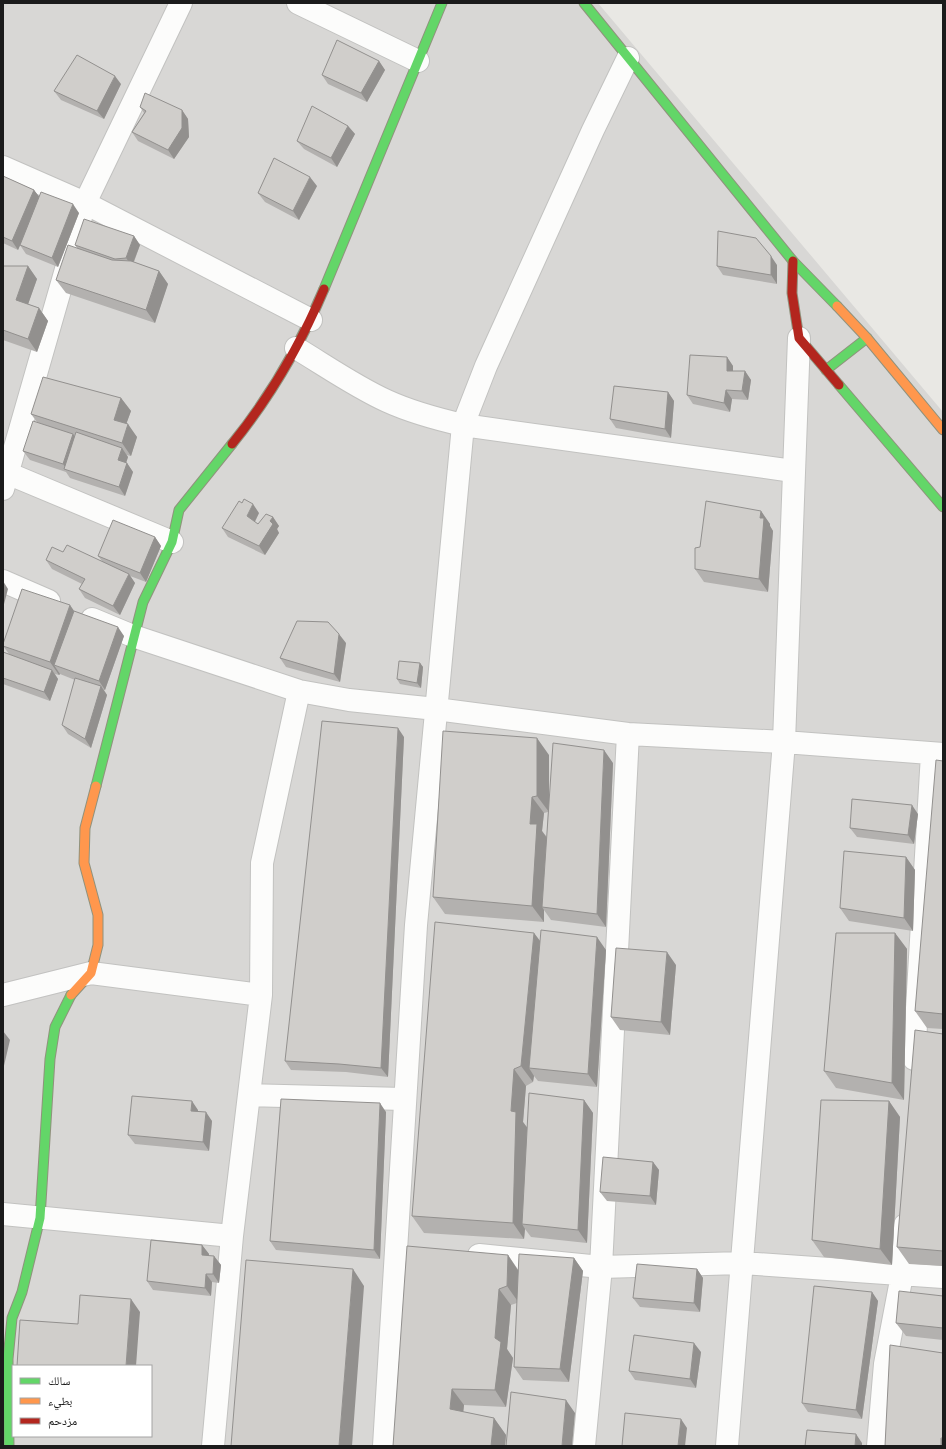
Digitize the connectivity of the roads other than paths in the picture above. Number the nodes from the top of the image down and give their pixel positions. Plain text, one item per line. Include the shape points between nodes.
1 (181, 3) edge
2 (298, 3) edge
3 (442, 3) edge
4 (584, 3) edge
5 (628, 58) junction
6 (418, 61) junction
7 (3, 166) edge
8 (85, 203) junction
9 (793, 260) junction
10 (312, 320) junction
11 (799, 338) junction
12 (867, 338) junction
13 (296, 348) junction
14 (826, 370) junction
15 (463, 425) junction
16 (943, 430) edge
17 (793, 471) junction
18 (5, 481) edge
19 (943, 507) edge
20 (172, 542) junction
21 (3, 581) edge
22 (133, 636) junction
23 (299, 691) junction
24 (436, 708) junction
25 (628, 734) junction
26 (784, 742) junction
27 (938, 754) edge
28 (416, 926) junction
29 (439, 928) edge
30 (595, 943) edge
31 (619, 945) junction
32 (91, 973) junction
33 (3, 995) edge
34 (261, 995) junction
35 (913, 1078) edge
36 (249, 1095) junction
37 (404, 1099) junction
38 (906, 1204) edge
39 (3, 1214) edge
40 (40, 1218) junction
41 (232, 1236) junction
42 (395, 1247) junction
43 (419, 1249) edge
44 (458, 1253) edge
45 (742, 1263) junction
46 (601, 1267) junction
47 (902, 1275) junction
48 (943, 1277) edge
49 (5, 1359) edge
50 (9, 1446) edge
51 (213, 1446) edge
52 (384, 1446) edge
53 (584, 1446) edge
54 (727, 1446) edge
55 (878, 1446) edge

1 - 8 street
2 - 6 street
3 - 6 street
4 - 5 street
5 - 9 street
5 - 15 street via 486,366
6 - 10 street
7 - 8 street
8 - 10 street
8 - 18 street
9 - 11 street via 792,293
9 - 12 street
10 - 13 street
11 - 14 street
11 - 17 street
12 - 14 street
12 - 16 street
13 - 15 street via 385,400 410,411
13 - 20 street via 281,377 246,427 179,510
14 - 19 street
15 - 17 street
15 - 24 street
17 - 26 street
18 - 20 street
20 - 22 street via 143,602
21 - 22 street
22 - 23 street
22 - 32 street via 85,828 84,862 98,915 98,946
23 - 24 street via 349,700
23 - 34 street via 262,863
24 - 25 street
24 - 28 street
25 - 26 street
25 - 31 street
26 - 27 street
26 - 45 street
27 - 35 street
28 - 29 street
28 - 37 street
30 - 31 street
31 - 46 street
32 - 33 street
32 - 34 street
32 - 40 street via 69,997 55,1027 50,1059
34 - 36 street
36 - 37 street
36 - 41 street
37 - 42 street
38 - 47 street
39 - 40 street
40 - 41 street
40 - 49 street via 22,1292 12,1318
41 - 51 street
42 - 43 street
42 - 52 street
44 - 46 street
45 - 46 street
45 - 47 street
45 - 54 street
46 - 53 street
47 - 48 street
47 - 55 street via 885,1364
49 - 50 street

